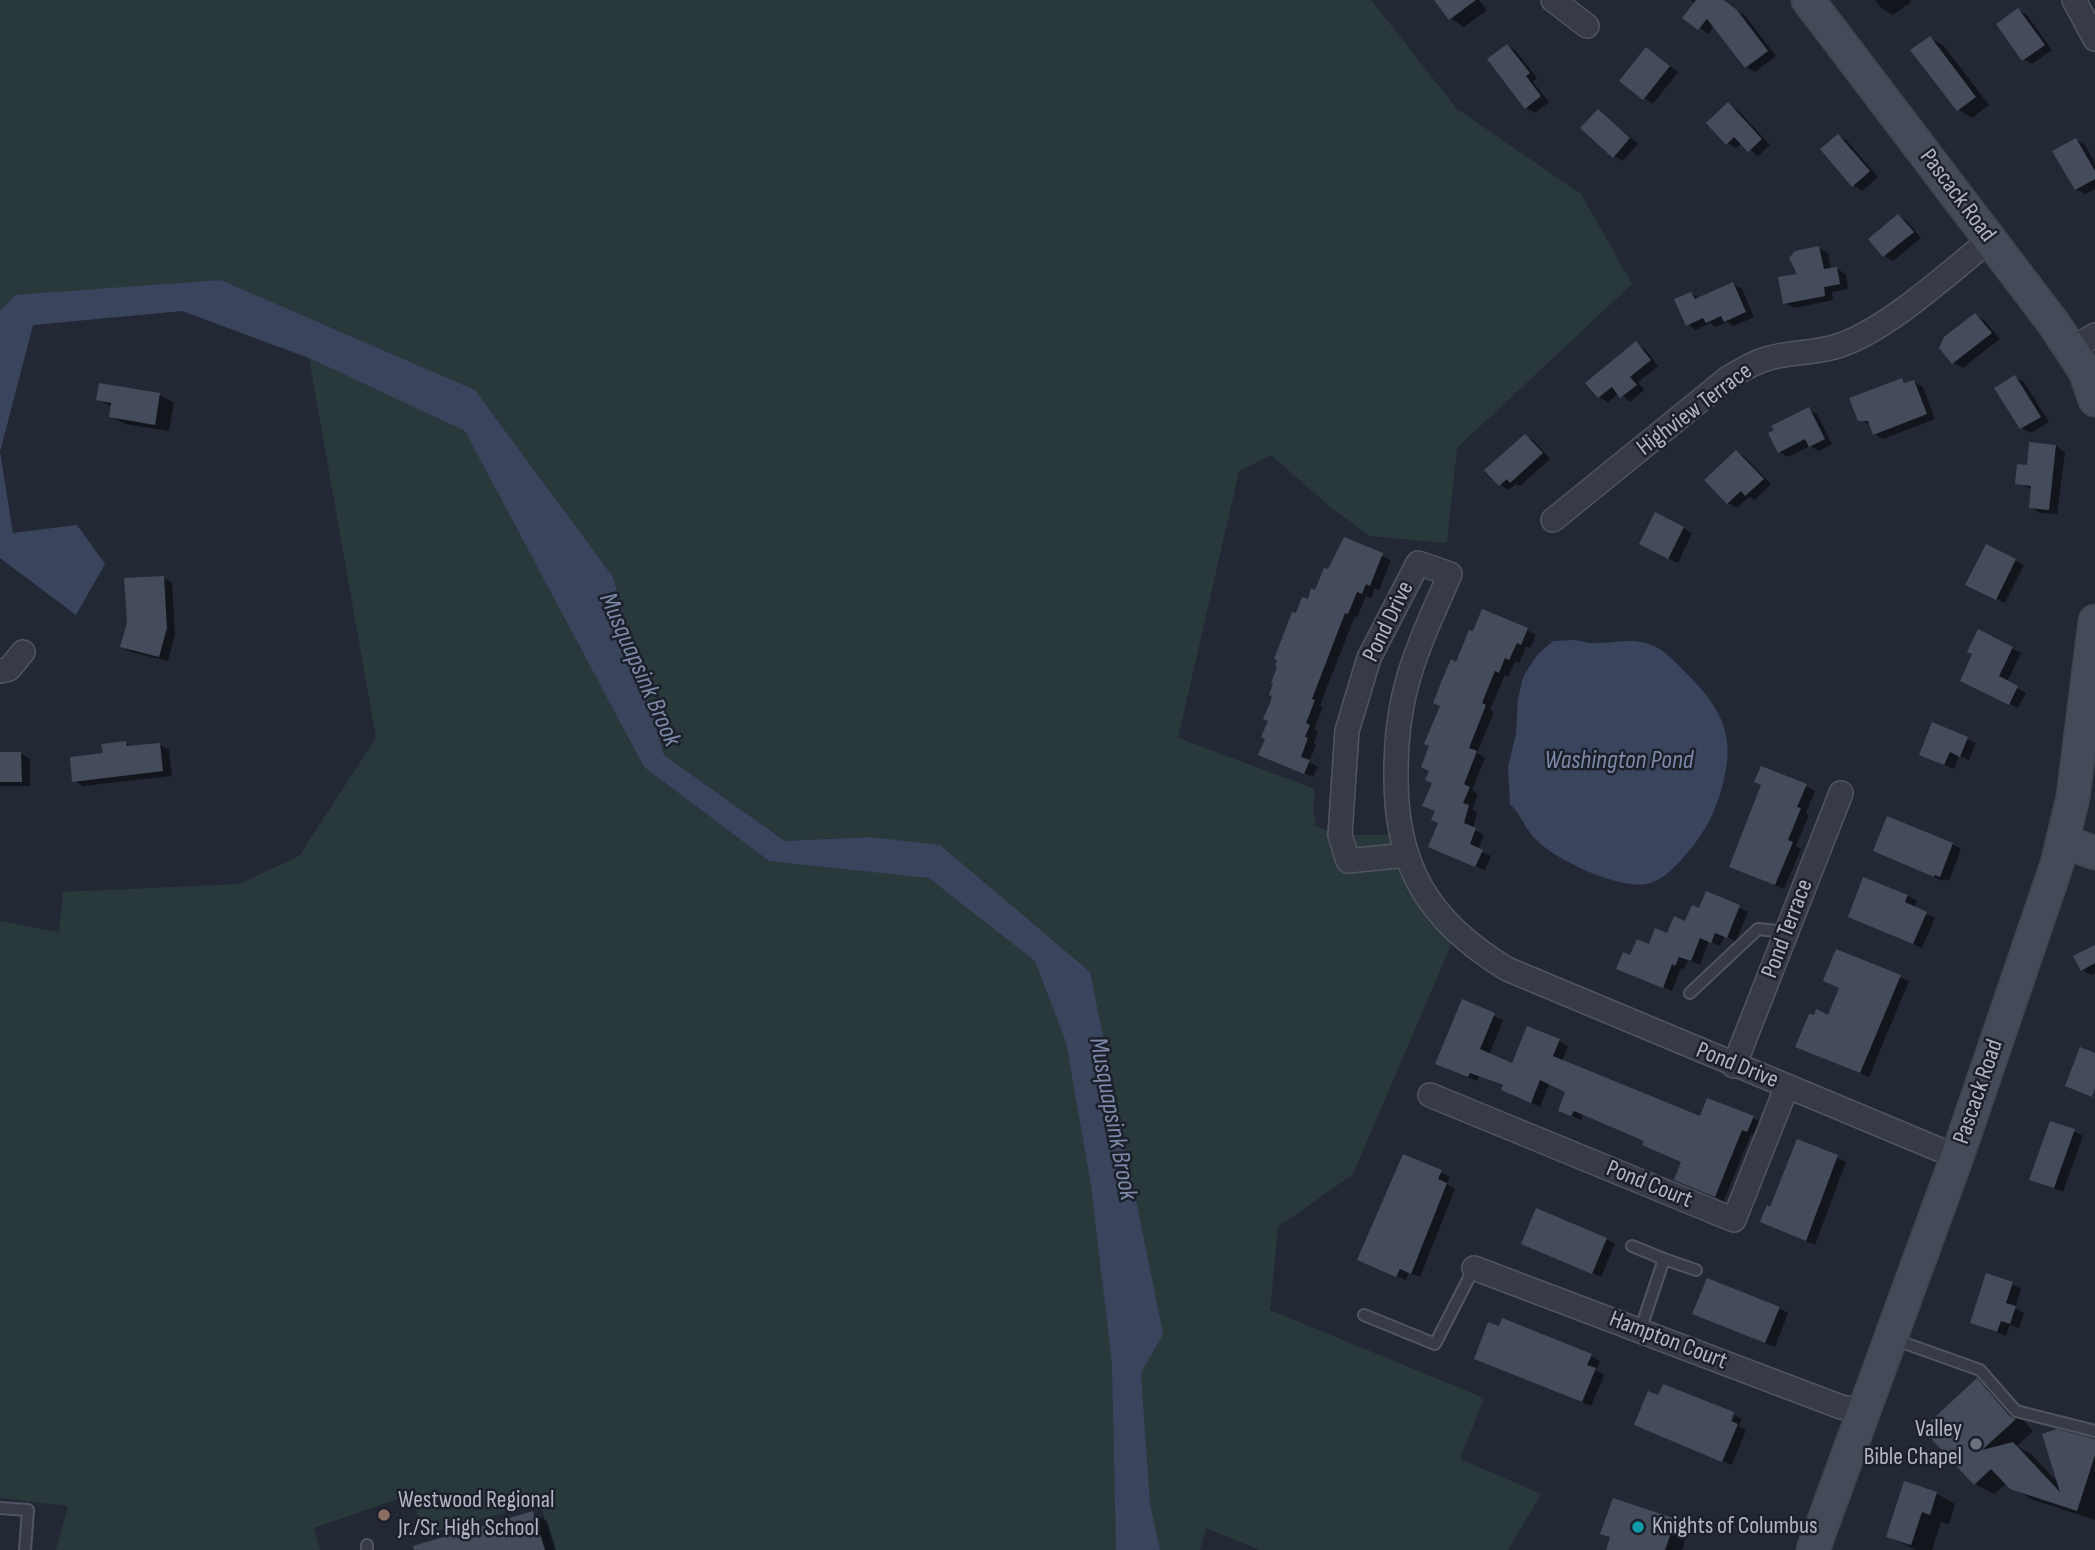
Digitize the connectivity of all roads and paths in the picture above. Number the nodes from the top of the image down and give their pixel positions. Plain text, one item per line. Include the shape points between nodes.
1 (1553, 0) edge
2 (1808, 0) edge
3 (2074, 0) edge
4 (1587, 26) dead end
5 (2095, 39) edge
6 (1990, 240) junction
7 (2083, 342) edge
8 (2095, 400) edge
9 (1553, 520) dead end
10 (2095, 621) edge
11 (23, 652) dead end
12 (0, 671) edge
13 (1841, 793) dead end
14 (2063, 841) junction
15 (2095, 853) edge
16 (1405, 855) junction
17 (1787, 932) junction
18 (1690, 993) dead end
19 (1734, 1066) junction
20 (1787, 1086) junction
21 (1430, 1096) dead end
22 (1957, 1157) junction
23 (1632, 1246) dead end
24 (1664, 1259) junction
25 (1474, 1268) joint
26 (1696, 1270) dead end
27 (1364, 1315) dead end
28 (1640, 1331) junction
29 (1890, 1338) junction
30 (1864, 1411) junction
31 (2095, 1431) edge
32 (0, 1508) edge
33 (25, 1550) edge
34 (1813, 1550) edge

1 - 4 street
2 - 6 main road, Pascack Road
3 - 5 street
6 - 7 main road, Pascack Road
6 - 9 street, Highview Terrace via 1863,336 1820,351 1745,367
7 - 8 main road, Pascack Road via 2085,370
10 - 14 main road, Pascack Road via 2073,797
11 - 12 street
13 - 17 street, Pond Terrace
14 - 15 main road
14 - 22 main road, Pascack Road
16 - 16 street, Pond Drive via 1348,861 1340,835 1347,731 1369,658 1418,563 1450,574 1422,636 1401,711 1396,796
16 - 19 street, Pond Drive via 1437,912 1479,952 1507,969
17 - 18 lane via 1758,929
17 - 19 street, Pond Terrace
19 - 20 street, Pond Drive
20 - 21 street, Pond Court via 1734,1220
20 - 22 street, Pond Drive
22 - 29 main road, Pascack Road
23 - 24 lane
24 - 26 lane
24 - 28 lane
25 - 27 lane via 1435,1344
25 - 28 street, Hampton Court
28 - 30 street, Hampton Court via 1842,1407
29 - 30 main road, Pascack Road
29 - 31 lane via 1980,1370 2016,1411
30 - 34 main road, Pascack Road
32 - 33 lane via 28,1510

